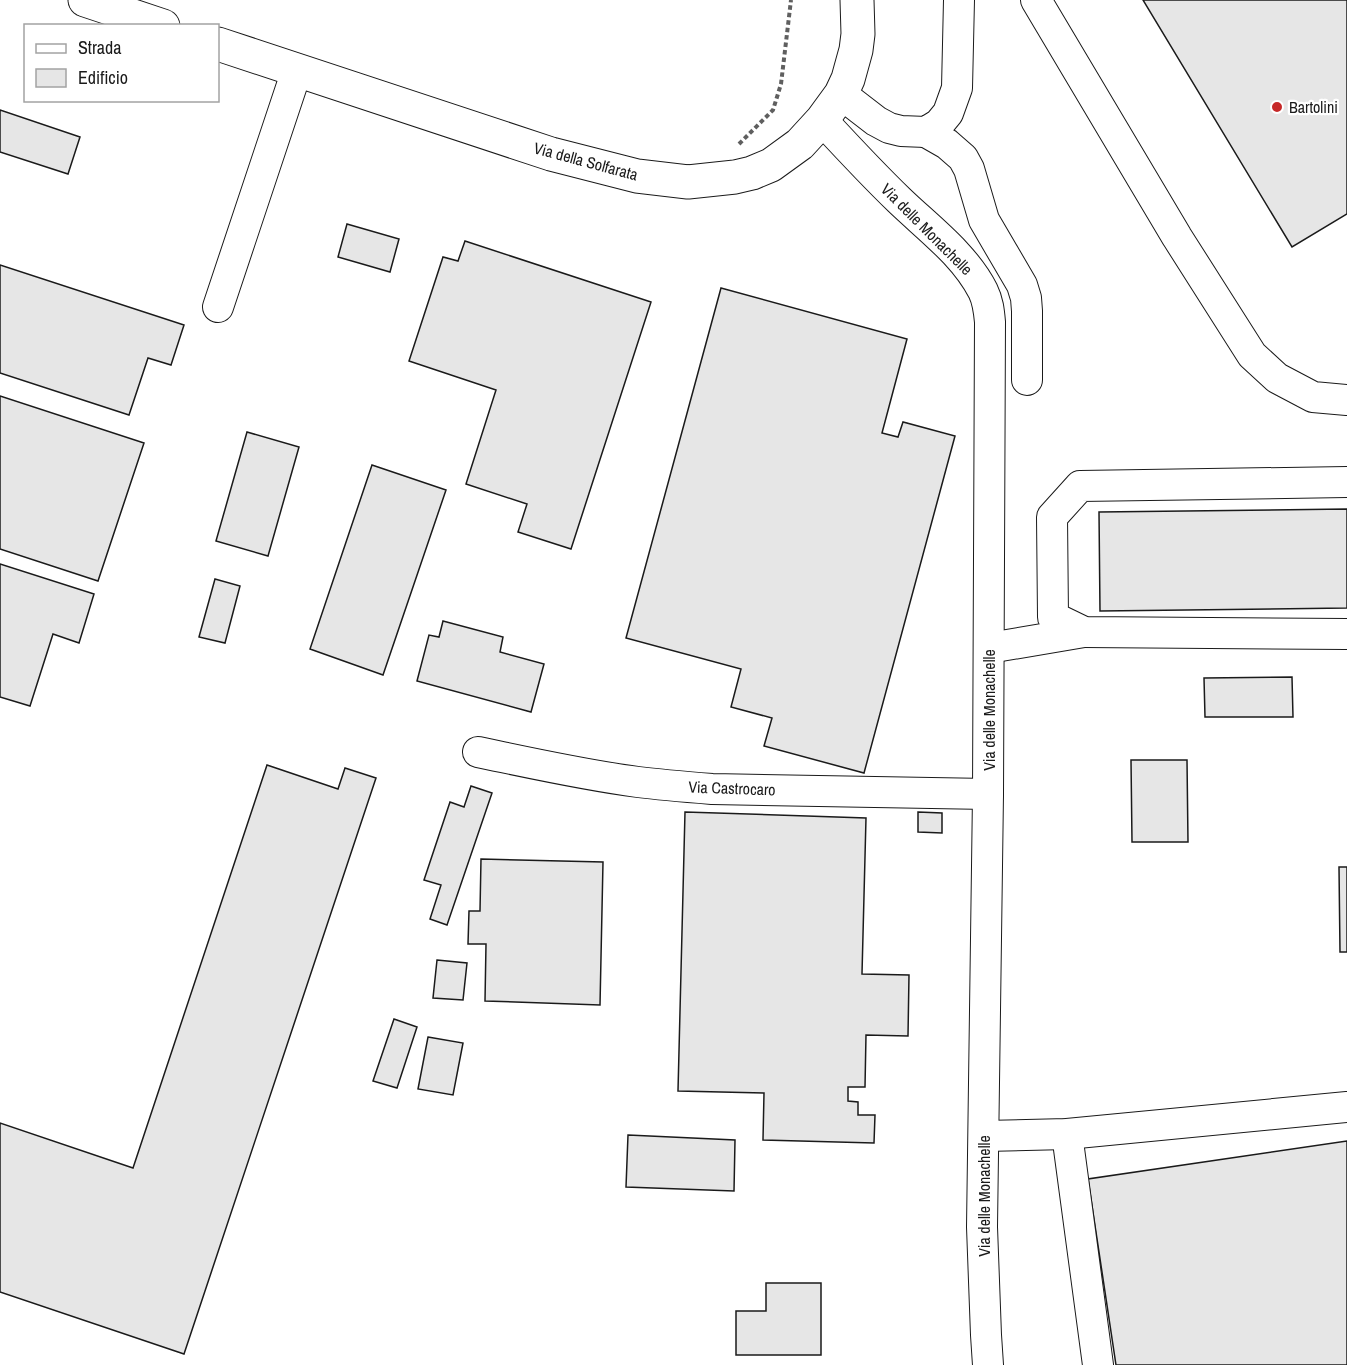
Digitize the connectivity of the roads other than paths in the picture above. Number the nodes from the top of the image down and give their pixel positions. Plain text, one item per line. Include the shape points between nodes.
1 (85, 0) edge
2 (857, 0) edge
3 (959, 0) edge
4 (1036, 0) edge
5 (157, 24) edge
6 (219, 44) edge
7 (297, 70) junction
8 (841, 94) junction
9 (822, 120) junction
10 (926, 132) junction
11 (218, 308) dead end
12 (1027, 380) dead end
13 (1347, 400) edge
14 (1347, 482) edge
15 (1084, 632) junction
16 (1347, 634) edge
17 (989, 648) junction
18 (478, 752) dead end
19 (988, 794) junction
20 (1347, 1107) edge
21 (1067, 1134) junction
22 (984, 1136) junction
23 (988, 1365) edge
24 (1098, 1365) edge

1 - 5 main road
2 - 8 main road, Via della Solfarata via 856,50
3 - 10 street via 957,87 948,113
4 - 13 street via 1252,355 1277,378 1313,397
6 - 7 main road, Via della Solfarata
7 - 9 main road, Via della Solfarata via 551,154 637,176 688,182 735,177 771,165 800,144
7 - 11 street
8 - 9 main road, Via della Solfarata
8 - 10 street via 889,128
9 - 17 street, Via delle Monachelle via 951,249 977,280 988,305
10 - 12 street via 963,158 984,220 1022,285 1027,311
14 - 15 street via 1080,486 1052,517 1053,617
15 - 16 street
15 - 17 street
17 - 19 street, Via delle Monachelle
18 - 19 street, Via Castrocaro via 601,777 676,786
19 - 22 street, Via delle Monachelle
20 - 21 street
21 - 22 street
21 - 24 street
22 - 23 street, Via delle Monachelle via 982,1227

